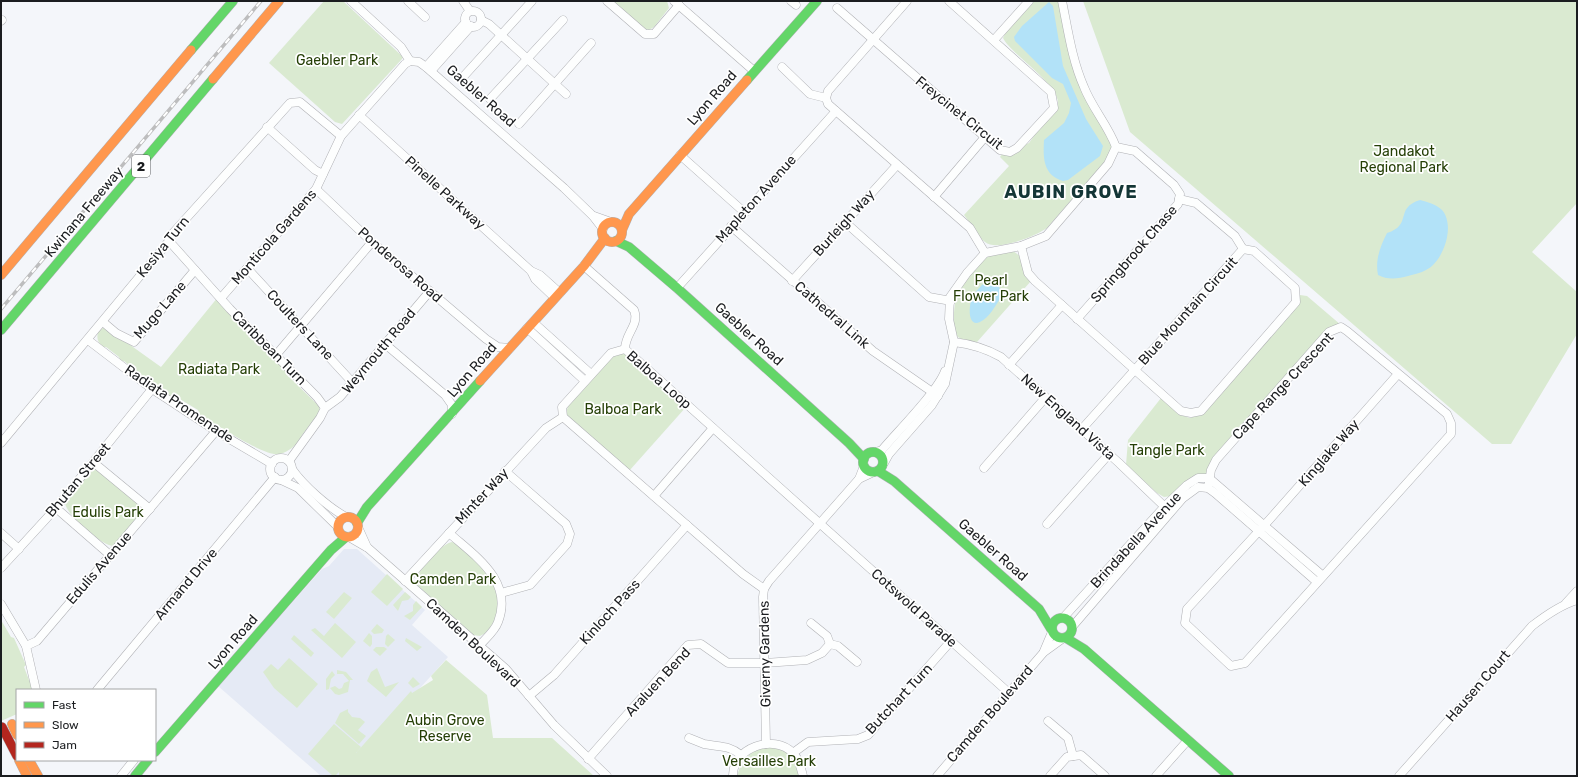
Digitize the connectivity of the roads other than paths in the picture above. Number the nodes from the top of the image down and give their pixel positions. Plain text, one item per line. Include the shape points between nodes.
1 (233, 1) edge
2 (279, 1) edge
3 (351, 1) edge
4 (408, 1) edge
5 (463, 1) edge
6 (532, 1) edge
7 (607, 1) edge
8 (817, 1) edge
9 (907, 1) edge
10 (949, 1) edge
11 (1029, 1) edge
12 (1062, 1) edge
13 (677, 3) edge
14 (837, 8) dead end
15 (470, 11) junction
16 (425, 17) dead end
17 (481, 20) junction
18 (563, 20) dead end
19 (468, 24) junction
20 (501, 35) junction
21 (873, 40) junction
22 (994, 40) junction
23 (591, 43) dead end
24 (527, 59) junction
25 (410, 61) junction
26 (782, 67) dead end
27 (428, 69) junction
28 (754, 71) junction
29 (463, 77) dead end
30 (554, 84) junction
31 (566, 94) dead end
32 (826, 98) junction
33 (490, 99) dead end
34 (836, 111) junction
35 (359, 115) junction
36 (519, 124) dead end
37 (267, 127) junction
38 (341, 136) junction
39 (985, 137) junction
40 (1116, 147) junction
41 (680, 155) junction
42 (897, 165) junction
43 (323, 174) junction
44 (316, 189) junction
45 (934, 196) junction
46 (1179, 199) junction
47 (744, 212) junction
48 (629, 214) junction
49 (593, 216) junction
50 (612, 222) junction
51 (845, 222) junction
52 (731, 226) junction
53 (603, 229) junction
54 (622, 231) junction
55 (169, 241) junction
56 (611, 241) junction
57 (372, 242) junction
58 (1021, 246) junction
59 (629, 247) junction
60 (1244, 249) junction
61 (985, 253) junction
62 (584, 266) junction
63 (247, 268) junction
64 (195, 270) junction
65 (1, 275) edge
66 (792, 280) junction
67 (677, 288) junction
68 (430, 291) junction
69 (557, 295) junction
70 (221, 298) junction
71 (951, 301) junction
72 (1062, 305) junction
73 (1077, 319) junction
74 (103, 322) junction
75 (530, 325) junction
76 (301, 326) junction
77 (1, 330) edge
78 (486, 339) junction
79 (88, 340) junction
80 (384, 343) junction
81 (953, 345) junction
82 (510, 348) junction
83 (625, 349) junction
84 (276, 355) junction
85 (497, 363) junction
86 (1009, 364) junction
87 (1135, 369) junction
88 (1398, 374) junction
89 (588, 377) junction
90 (352, 382) junction
91 (152, 389) junction
92 (935, 394) junction
93 (445, 395) junction
94 (1046, 398) junction
95 (466, 399) junction
96 (325, 408) junction
97 (452, 415) junction
98 (563, 417) junction
99 (713, 428) junction
100 (1081, 430) junction
101 (216, 431) junction
102 (1, 443) edge
103 (1109, 454) junction
104 (868, 458) junction
105 (93, 462) junction
106 (272, 464) junction
107 (291, 465) junction
108 (880, 468) junction
109 (984, 468) dead end
110 (505, 471) junction
111 (1210, 478) junction
112 (278, 479) junction
113 (859, 479) junction
114 (1208, 488) junction
115 (654, 496) junction
116 (1164, 506) junction
117 (56, 508) junction
118 (150, 509) junction
119 (1170, 513) junction
120 (353, 521) junction
121 (820, 523) junction
122 (1047, 524) dead end
123 (687, 525) junction
124 (1265, 525) junction
125 (338, 528) junction
126 (1258, 531) junction
127 (1, 533) edge
128 (449, 533) junction
129 (347, 537) junction
130 (368, 548) junction
131 (18, 549) junction
132 (331, 550) junction
133 (110, 555) junction
134 (1, 568) edge
135 (1323, 576) junction
136 (405, 581) junction
137 (1316, 582) junction
138 (764, 590) junction
139 (1577, 591) edge
140 (501, 593) junction
141 (1577, 600) edge
142 (1, 604) edge
143 (1565, 604) junction
144 (1039, 609) junction
145 (1062, 618) junction
146 (811, 623) dead end
147 (1052, 630) junction
148 (1068, 634) junction
149 (951, 641) junction
150 (830, 644) junction
151 (26, 646) junction
152 (479, 646) junction
153 (1044, 652) junction
154 (857, 662) dead end
155 (765, 663) junction
156 (36, 689) edge
157 (98, 689) edge
158 (1008, 692) junction
159 (529, 696) junction
160 (1048, 721) dead end
161 (14, 722) edge
162 (2, 727) edge
163 (689, 738) dead end
164 (1188, 740) junction
165 (766, 744) junction
166 (156, 751) edge
167 (793, 753) junction
168 (16, 754) edge
169 (741, 755) junction
170 (1073, 756) junction
171 (588, 759) junction
172 (20, 761) edge
173 (30, 761) edge
174 (133, 761) edge
175 (147, 761) edge
176 (27, 776) edge
177 (38, 776) edge
178 (121, 776) edge
179 (134, 776) edge
180 (607, 776) edge
181 (732, 776) edge
182 (803, 776) edge
183 (937, 776) edge
184 (1050, 776) edge
185 (1105, 776) edge
186 (1156, 776) edge
187 (1229, 776) edge
188 (1399, 776) edge

1 - 65 main road, Kwinana Freeway
2 - 77 main road, Kwinana Freeway / 2
3 - 25 street via 402,47
4 - 16 street
5 - 15 street
6 - 20 street
7 - 13 street via 645,34 654,34
8 - 28 main road, Lyon Road
9 - 21 street
10 - 22 street, Freycinet Circuit
11 - 22 street
12 - 40 street via 1071,50 1084,89 1111,131
13 - 28 street
14 - 21 street, Freycinet Circuit
15 - 17 street via 478,12
15 - 19 street via 466,16
17 - 19 street via 477,26
17 - 20 street via 486,21
18 - 24 street
19 - 27 street
20 - 24 street
20 - 29 street
21 - 32 street via 828,91
21 - 39 street, Freycinet Circuit
22 - 39 street, Freycinet Circuit via 1051,92 1054,108 1018,148 1010,152 1000,150
23 - 30 street
24 - 30 street
24 - 33 street
25 - 27 street, Gaebler Road via 419,62
25 - 35 street, Monticola Gardens
26 - 32 street via 810,94
27 - 49 street, Gaebler Road
28 - 41 main road, Lyon Road
30 - 31 street
30 - 36 street
32 - 34 street via 828,104
34 - 42 street
34 - 47 street, Mapleton Avenue
35 - 38 street, Monticola Gardens
35 - 69 street, Pinelle Parkway via 530,271 535,279
37 - 38 street, Kesiya Turn via 290,103 300,102
37 - 43 street via 315,170
37 - 55 street, Kesiya Turn via 173,232
38 - 43 street, Monticola Gardens
39 - 45 street
40 - 46 street, Springbrook Chase via 1135,151 1174,185 1180,194
40 - 58 street via 1108,164 1046,236
41 - 47 street
41 - 48 main road, Lyon Road
42 - 45 street
42 - 51 street, Burleigh Way
43 - 44 street, Monticola Gardens
44 - 57 street, Ponderosa Road
44 - 63 street, Monticola Gardens
45 - 61 street via 970,228
46 - 60 street via 1196,203 1235,236
46 - 73 street, Springbrook Chase via 1178,204
47 - 52 street, Mapleton Avenue
48 - 50 main road, Lyon Road
48 - 54 main road, Lyon Road
49 - 50 street, Gaebler Road
49 - 53 street, Gaebler Road
50 - 53 main road, Lyon Road
50 - 54 main road, Gaebler Road
51 - 66 street, Burleigh Way
51 - 71 street via 929,297
52 - 66 street, Cathedral Link
52 - 67 street, Mapleton Avenue
53 - 56 main road
54 - 56 main road, Lyon Road
54 - 59 main road, Gaebler Road
55 - 64 street, Caribbean Turn
55 - 74 street, Kesiya Turn
56 - 59 main road, Gaebler Road
56 - 62 main road, Lyon Road via 597,251
57 - 68 street, Ponderosa Road
57 - 76 street
58 - 61 street
58 - 72 street, Blue Mountain Circuit via 1028,273
59 - 67 main road, Gaebler Road
60 - 87 street, Blue Mountain Circuit
60 - 87 street, Blue Mountain Circuit via 1254,251 1295,288 1296,302 1201,411 1181,411
61 - 71 street via 967,273 950,297
62 - 69 main road, Lyon Road
62 - 83 street via 634,310 637,317 625,340
63 - 70 street, Monticola Gardens
63 - 76 street, Coulters Lane
64 - 70 street, Caribbean Turn
64 - 74 street, Mugo Lane via 134,342 116,334
66 - 92 street, Cathedral Link via 873,352
67 - 104 main road, Gaebler Road
68 - 78 street, Ponderosa Road
68 - 80 street, Weymouth Road
69 - 75 main road, Lyon Road
70 - 84 street, Caribbean Turn
71 - 81 street via 949,319
72 - 73 street, Blue Mountain Circuit
72 - 86 street
73 - 87 street, Blue Mountain Circuit
74 - 79 street, Kesiya Turn
75 - 82 main road, Lyon Road
75 - 89 street
76 - 84 street
76 - 90 street, Coulters Lane
78 - 82 street, Ponderosa Road via 498,347
78 - 85 street, Ponderosa Road via 495,352
79 - 91 street, Radiata Promenade
79 - 102 street, Kesiya Turn
80 - 90 street, Weymouth Road
80 - 93 street
81 - 86 street, New England Vista via 970,344 987,349
81 - 92 street
82 - 85 main road, Lyon Road
83 - 89 street, Balboa Loop via 611,352
83 - 99 street, Balboa Loop
84 - 96 street, Caribbean Turn
85 - 95 main road, Lyon Road
86 - 94 street, New England Vista
87 - 100 street
88 - 111 street, Cape Range Crescent via 1341,327 1329,332 1216,460
88 - 124 street, Kinglake Way
88 - 135 street, Cape Range Crescent via 1447,414 1451,423 1450,434
89 - 98 street, Balboa Loop via 562,407
90 - 96 street, Weymouth Road via 340,397
91 - 101 street, Radiata Promenade
91 - 105 street, Bhutan Street
92 - 104 street via 882,450
92 - 108 street
93 - 95 street
93 - 97 street via 452,405
94 - 100 street, New England Vista
94 - 109 street
95 - 97 main road, Lyon Road
96 - 107 street
97 - 120 main road, Lyon Road
98 - 110 street, Minter Way via 546,428
98 - 115 street
99 - 115 street
99 - 121 street, Balboa Loop
100 - 103 street, New England Vista
101 - 106 street, Radiata Promenade
101 - 118 street, Edulis Avenue
103 - 116 street, New England Vista
103 - 122 street
104 - 108 main road, Gaebler Road via 869,471
104 - 108 main road, Gaebler Road via 882,456
104 - 113 street, Giverny Gardens
105 - 117 street, Bhutan Street
105 - 118 street
106 - 107 street via 280,458
106 - 112 street via 271,471
107 - 112 street via 288,478
107 - 120 street via 298,476 337,512
108 - 113 street, Giverny Gardens
108 - 144 main road, Gaebler Road
110 - 128 street, Minter Way
110 - 140 street via 566,524 570,534 567,544 530,585
111 - 114 street, Cape Range Crescent
111 - 116 street, Brindabella Avenue via 1198,478
111 - 124 street
112 - 125 street via 298,488
112 - 157 street, Armand Drive
113 - 121 street, Giverny Gardens
114 - 119 street, Brindabella Avenue via 1198,487 1183,498
114 - 126 street
115 - 123 street
116 - 119 street, New England Vista
116 - 145 street, Brindabella Avenue
117 - 131 street, Bhutan Street
117 - 133 street
118 - 133 street, Edulis Avenue
119 - 148 street, Brindabella Avenue
120 - 125 main road, Lyon Road via 341,520
120 - 129 main road, Lyon Road via 355,534
120 - 130 street, Camden Boulevard
121 - 138 street, Giverny Gardens
121 - 149 street, Cotswold Parade
123 - 138 street
123 - 159 street, Kinloch Pass via 554,675
124 - 126 street, Kinglake Way
124 - 135 street
125 - 129 main road
125 - 132 main road, Lyon Road
126 - 137 street
126 - 137 street, Cape Range Crescent via 1187,609 1185,623 1231,666 1245,664
127 - 131 street
128 - 136 street, Minter Way
128 - 140 street via 485,565 496,579
129 - 130 street, Camden Boulevard
129 - 132 main road, Lyon Road
130 - 136 street, Camden Boulevard
131 - 134 street, Bhutan Street
132 - 166 main road, Lyon Road
133 - 151 street, Edulis Avenue via 37,641
135 - 137 street, Cape Range Crescent
136 - 152 street, Camden Boulevard
138 - 155 street, Giverny Gardens
139 - 143 street, Hausen Court
140 - 152 street via 498,622
141 - 143 street, Hausen Court
142 - 151 street
143 - 188 street, Hausen Court via 1544,616 1520,639
144 - 145 main road, Gaebler Road
144 - 147 main road, Gaebler Road
145 - 147 main road via 1054,621
145 - 148 main road via 1070,622
146 - 150 street via 827,636
147 - 148 main road via 1056,637
147 - 153 street, Camden Boulevard
148 - 153 street, Camden Boulevard
148 - 164 main road
149 - 158 street, Cotswold Parade
149 - 167 street, Butchart Turn via 868,735 858,739 808,742
150 - 154 street via 838,646
150 - 155 street, Araluen Bend via 807,660
151 - 156 street
152 - 159 street, Camden Boulevard via 506,669
153 - 158 street, Camden Boulevard
155 - 165 street, Giverny Gardens
155 - 171 street, Araluen Bend via 728,663 701,644 688,645
158 - 183 street, Camden Boulevard
159 - 171 street, Camden Boulevard
160 - 170 street via 1068,738
161 - 162 street
162 - 168 main road
163 - 169 street via 704,744 726,746
164 - 186 street
164 - 187 main road
165 - 167 street via 782,746
165 - 169 street
167 - 182 street via 801,766
169 - 181 street via 732,768
170 - 184 street via 1067,757
170 - 185 street via 1081,755
171 - 180 street, Camden Boulevard
172 - 176 main road
173 - 177 main road
174 - 178 street
175 - 179 main road

